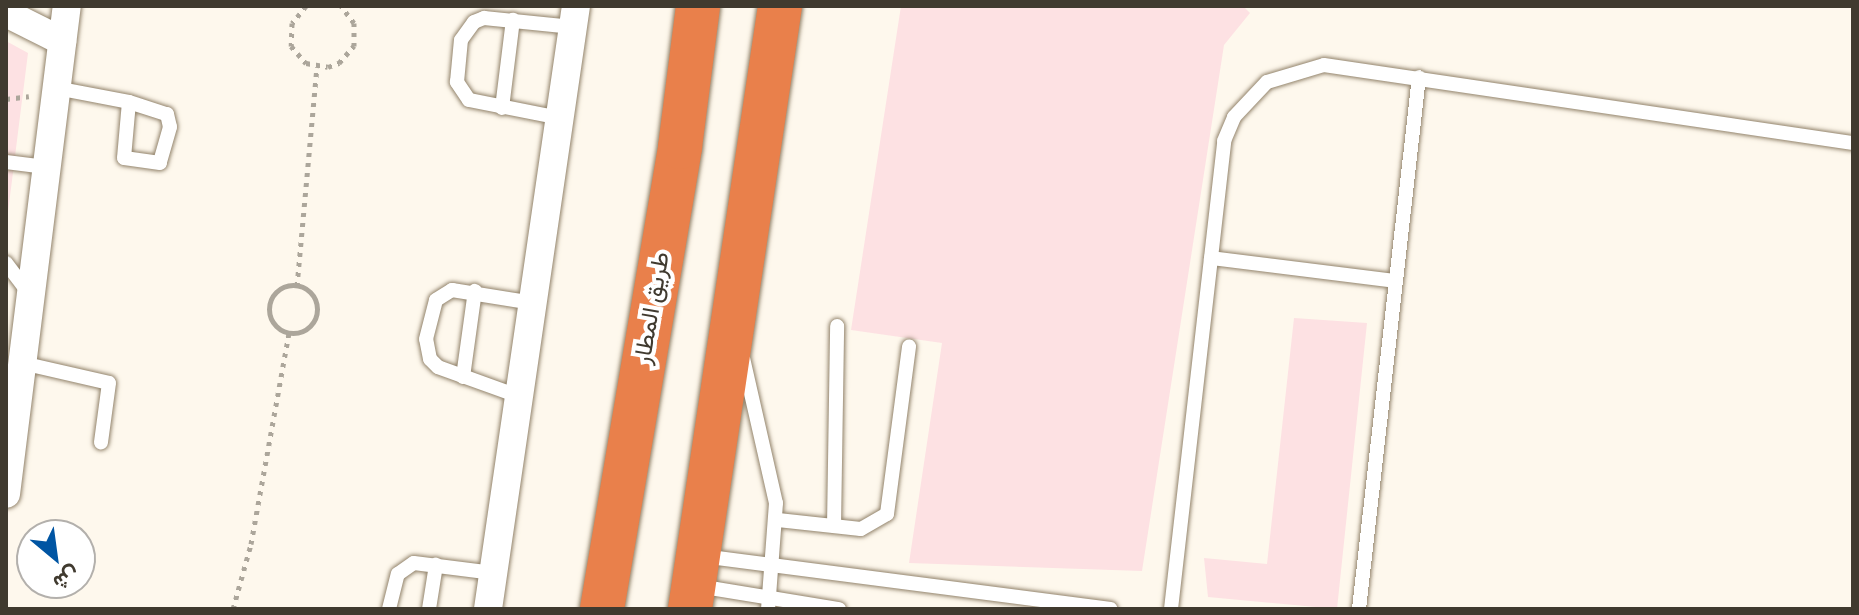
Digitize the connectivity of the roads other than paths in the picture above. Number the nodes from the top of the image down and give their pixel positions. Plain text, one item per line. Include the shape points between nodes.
1 (67, 6) edge
2 (780, 6) edge
3 (6, 13) edge
4 (692, 16) edge
5 (574, 17) edge
6 (513, 20) junction
7 (62, 41) junction
8 (1419, 77) junction
9 (56, 88) junction
10 (129, 102) junction
11 (502, 108) junction
12 (560, 118) junction
13 (1853, 143) edge
14 (6, 162) edge
15 (46, 167) junction
16 (1211, 258) junction
17 (6, 263) edge
18 (1396, 281) junction
19 (475, 291) junction
20 (30, 296) junction
21 (533, 303) junction
22 (733, 317) junction
23 (837, 326) dead end
24 (909, 346) dead end
25 (22, 363) junction
26 (463, 377) junction
27 (518, 396) junction
28 (101, 442) dead end
29 (6, 494) edge
30 (778, 520) junction
31 (834, 526) junction
32 (436, 565) junction
33 (775, 566) junction
34 (493, 573) junction
35 (694, 583) edge
36 (769, 603) edge
37 (389, 609) edge
38 (429, 609) edge
39 (488, 609) edge
40 (602, 609) edge
41 (839, 609) edge
42 (1111, 609) edge
43 (1171, 609) edge
44 (1359, 609) edge

1 - 7 street
2 - 22 highway
3 - 7 street
4 - 40 highway, طريق المطار via 680,147
5 - 6 lane
5 - 12 street
6 - 11 lane
6 - 11 lane via 474,22 461,40 457,70 461,92 469,100
7 - 9 street
8 - 13 lane
8 - 16 lane via 1304,67 1267,82 1247,99 1224,141
8 - 18 lane
9 - 10 lane
9 - 15 street
10 - 10 lane via 155,106 167,114 170,127 160,163 124,158
11 - 12 lane
12 - 21 street
14 - 15 lane
15 - 20 street
16 - 18 lane
16 - 43 lane
17 - 20 lane
18 - 44 lane
19 - 21 lane
19 - 26 lane
19 - 26 lane via 443,293 431,309 426,339 430,359
20 - 25 street
21 - 27 street
22 - 30 lane
22 - 35 highway
23 - 31 lane
24 - 31 lane via 891,507 872,526
25 - 28 lane via 109,383
25 - 29 street
26 - 27 lane
27 - 34 street
30 - 31 lane
30 - 33 lane
32 - 34 lane
32 - 37 lane via 404,567
32 - 38 lane
33 - 35 lane
33 - 36 lane
33 - 42 lane
34 - 39 street
35 - 36 lane
36 - 41 lane

